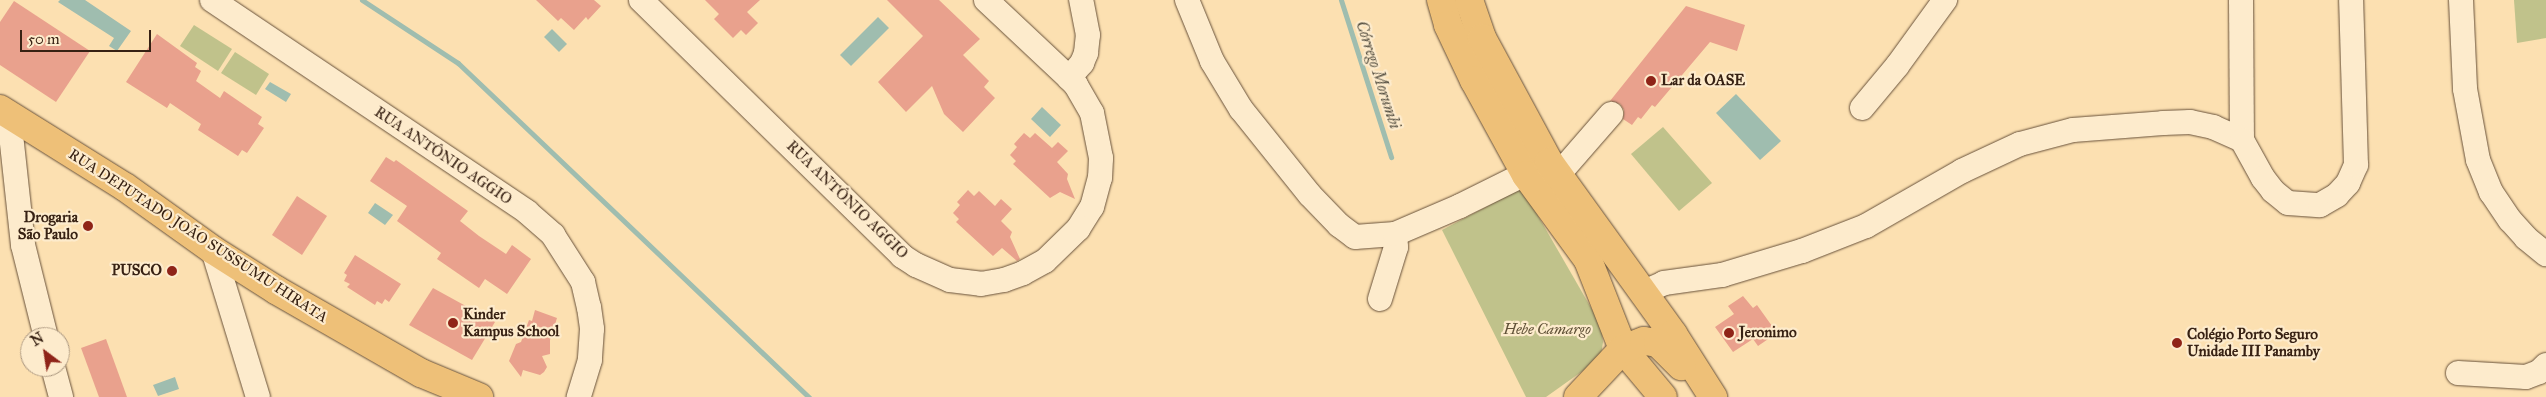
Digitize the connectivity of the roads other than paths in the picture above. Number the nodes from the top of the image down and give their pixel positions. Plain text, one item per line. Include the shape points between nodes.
1 (212, 0) edge
2 (641, 0) edge
3 (986, 0) edge
4 (1081, 0) edge
5 (1186, 0) edge
6 (1441, 0) edge
7 (1469, 0) edge
8 (1944, 0) edge
9 (2241, 0) edge
10 (2351, 0) edge
11 (2461, 0) edge
12 (1069, 78) junction
13 (1862, 108) dead end
14 (5, 112) edge
15 (1611, 114) dead end
16 (2242, 140) junction
17 (1554, 168) junction
18 (1526, 175) junction
19 (1395, 234) junction
20 (214, 250) junction
21 (2546, 254) edge
22 (1380, 299) dead end
23 (1648, 302) junction
24 (44, 327) edge
25 (1623, 349) junction
26 (2546, 365) edge
27 (2458, 374) dead end
28 (56, 377) edge
29 (1655, 388) edge
30 (1709, 393) edge
31 (61, 397) edge
32 (258, 397) edge
33 (479, 397) edge
34 (579, 397) edge
35 (1580, 397) edge

1 - 34 street, RUA ANTÔNIO AGGIO via 527,212 554,235 583,282 589,307 592,329 590,360
2 - 12 street, RUA ANTÔNIO AGGIO via 902,256 950,280 981,284 1024,273 1063,246 1086,218 1100,178 1102,158 1092,113
3 - 12 street, RUA ANTÔNIO AGGIO
4 - 12 street via 1088,35 1086,53
5 - 19 street via 1212,62 1241,109 1310,195 1355,237
6 - 18 main road via 1448,24 1474,80
7 - 17 main road via 1482,38
8 - 13 street
9 - 16 street
10 - 16 street via 2356,165 2348,184 2337,196 2320,205 2288,203 2273,192
11 - 21 street via 2464,89 2478,160 2492,192 2510,220
14 - 20 main road, RUA DEPUTADO JOÃO SUSSUMU HIRATA via 125,187
14 - 24 street via 23,245
15 - 17 street
16 - 23 street via 2213,127 2190,122 2073,130 2020,144 1962,172 1866,226 1802,251 1722,275 1664,283
17 - 18 street
17 - 23 main road
18 - 19 street
18 - 25 main road via 1588,260
19 - 22 street via 1396,247
20 - 32 street
20 - 33 main road, RUA DEPUTADO JOÃO SUSSUMU HIRATA via 276,290 413,369
23 - 30 main road via 1673,334
25 - 29 main road
25 - 30 main road via 1644,340 1658,343
25 - 35 main road
26 - 27 street via 2526,377
28 - 31 street
29 - 35 main road via 1636,375 1623,376

